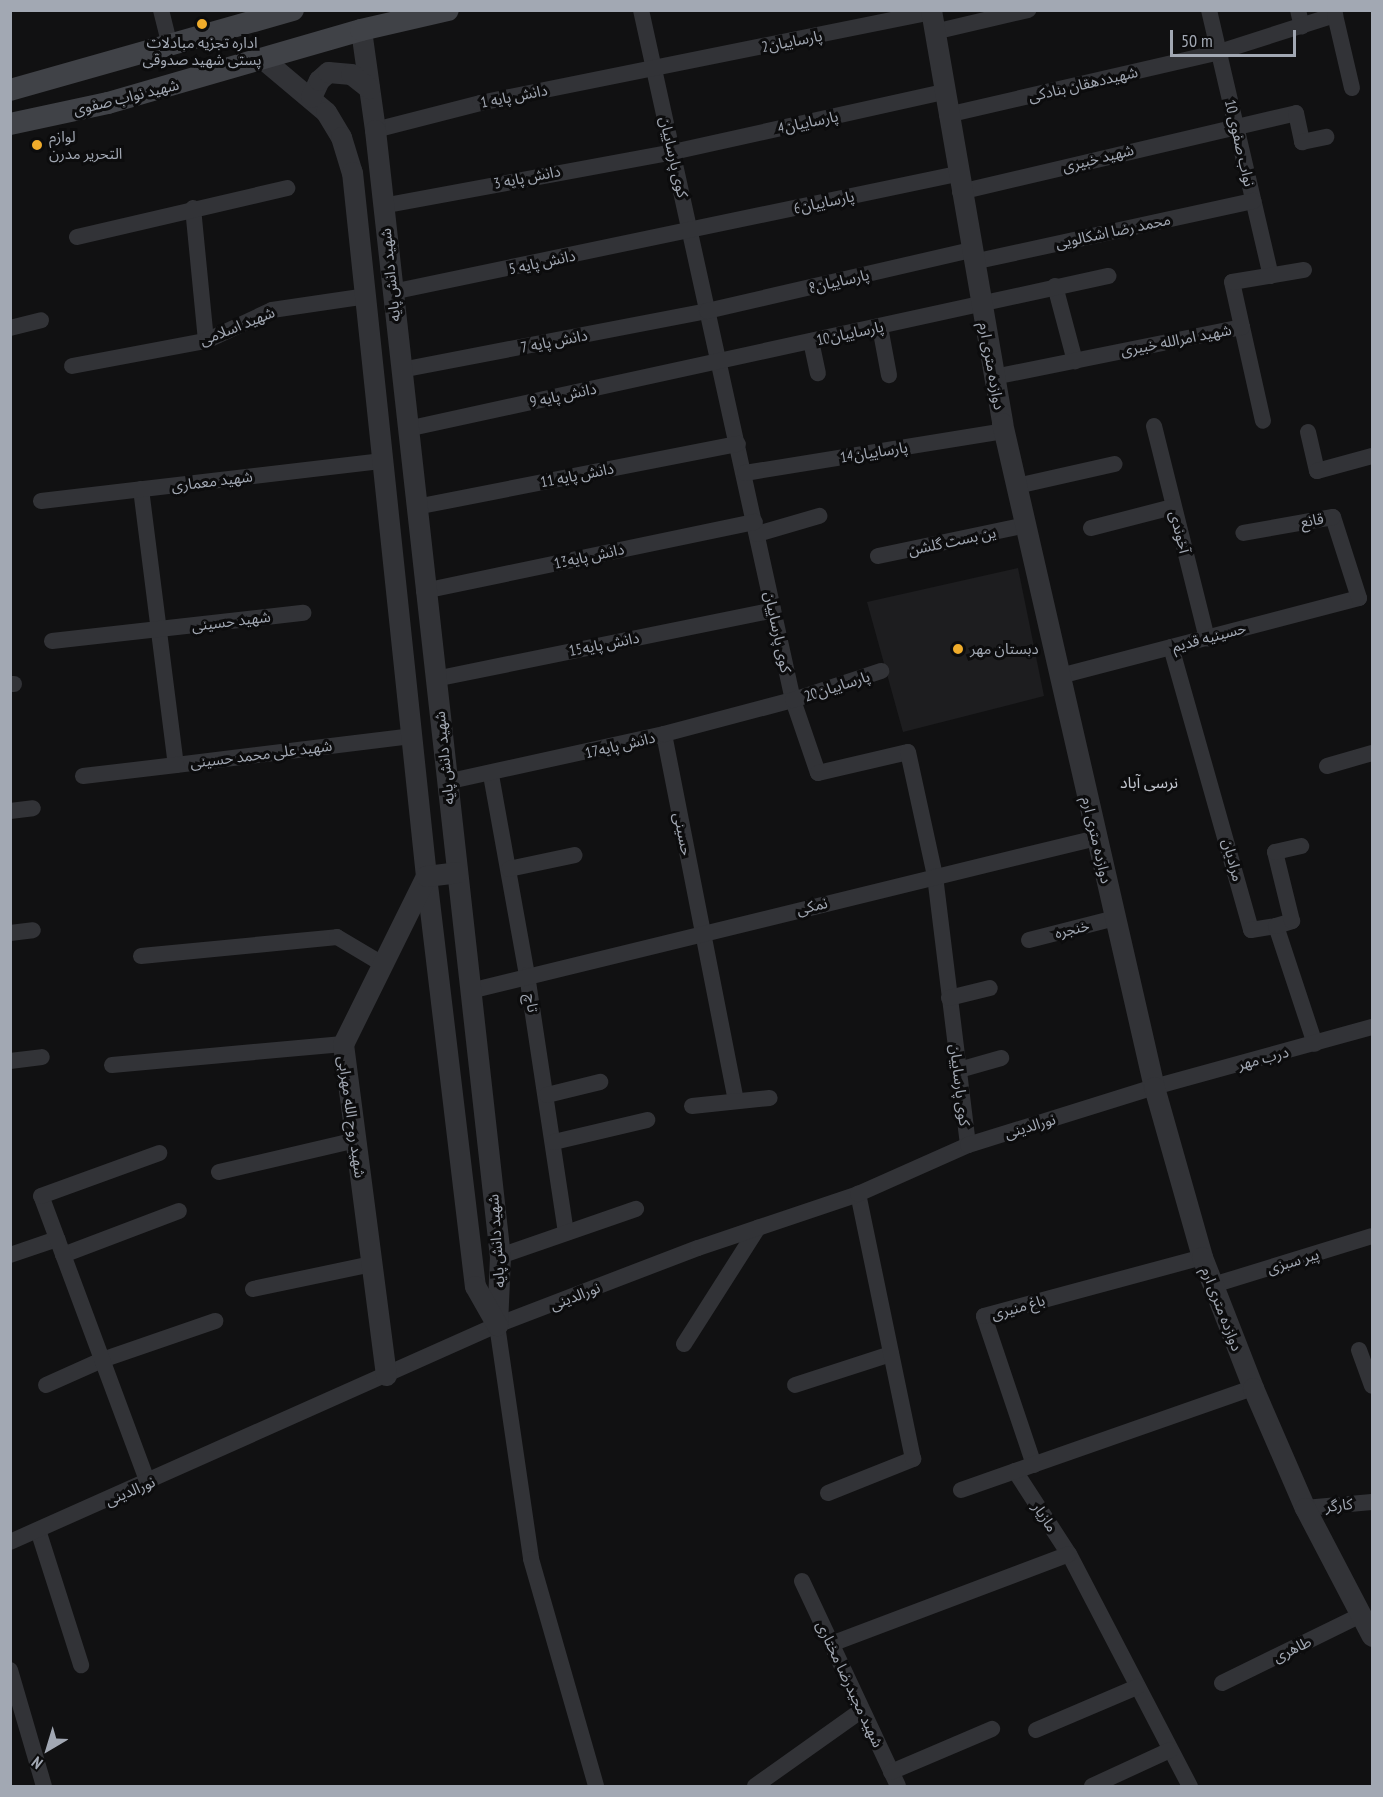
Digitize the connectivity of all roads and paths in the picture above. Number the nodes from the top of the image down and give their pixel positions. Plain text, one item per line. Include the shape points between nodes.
1 (161, 10) edge
2 (293, 10) edge
3 (448, 10) edge
4 (641, 10) edge
5 (1028, 10) edge
6 (1209, 10) edge
7 (932, 18) edge
8 (1300, 19) edge
9 (361, 30) junction
10 (170, 45) junction
11 (1219, 52) junction
12 (263, 59) junction
13 (654, 69) junction
14 (76, 71) junction
15 (369, 88) junction
16 (1352, 88) dead end
17 (10, 90) edge
18 (943, 92) junction
19 (311, 97) junction
20 (86, 108) junction
21 (947, 115) junction
22 (10, 124) edge
23 (1236, 125) junction
24 (375, 130) junction
25 (1326, 137) dead end
26 (673, 152) junction
27 (958, 183) junction
28 (286, 188) dead end
29 (1253, 201) junction
30 (382, 206) junction
31 (193, 208) junction
32 (691, 231) junction
33 (77, 237) dead end
34 (972, 256) junction
35 (1304, 270) dead end
36 (1108, 276) dead end
37 (1271, 276) junction
38 (1055, 286) junction
39 (392, 292) junction
40 (367, 296) junction
41 (980, 302) junction
42 (707, 311) junction
43 (40, 320) dead end
44 (880, 327) junction
45 (1242, 327) junction
46 (10, 328) edge
47 (206, 341) junction
48 (811, 341) junction
49 (1075, 361) junction
50 (719, 362) junction
51 (72, 366) dead end
52 (401, 370) junction
53 (818, 373) dead end
54 (889, 375) dead end
55 (994, 377) junction
56 (1263, 421) dead end
57 (1154, 426) dead end
58 (407, 429) junction
59 (1004, 431) junction
60 (1308, 432) dead end
61 (738, 444) junction
62 (1372, 456) edge
63 (383, 460) junction
64 (1115, 464) dead end
65 (745, 473) junction
66 (1017, 486) junction
67 (141, 489) junction
68 (41, 501) dead end
69 (416, 507) junction
70 (1173, 507) junction
71 (819, 516) dead end
72 (1026, 525) junction
73 (756, 528) junction
74 (1091, 528) dead end
75 (1243, 532) dead end
76 (879, 556) dead end
77 (424, 591) junction
78 (1359, 598) joint
79 (773, 610) junction
80 (303, 613) dead end
81 (159, 630) junction
82 (1207, 638) junction
83 (52, 641) dead end
84 (1171, 647) junction
85 (881, 671) dead end
86 (1060, 676) junction
87 (435, 678) junction
88 (793, 700) junction
89 (664, 734) junction
90 (411, 736) junction
91 (1372, 753) edge
92 (176, 765) junction
93 (1327, 765) dead end
94 (492, 775) junction
95 (83, 776) dead end
96 (447, 782) junction
97 (33, 808) dead end
98 (10, 811) edge
99 (1096, 838) junction
100 (1301, 846) dead end
101 (575, 855) dead end
102 (509, 869) junction
103 (457, 873) junction
104 (426, 876) junction
105 (935, 876) junction
106 (1115, 918) junction
107 (1276, 926) junction
108 (33, 930) dead end
109 (10, 933) edge
110 (703, 933) junction
111 (1029, 940) dead end
112 (141, 956) dead end
113 (384, 964) junction
114 (527, 975) junction
115 (990, 988) dead end
116 (470, 991) junction
117 (949, 998) junction
118 (1372, 1027) edge
119 (343, 1044) junction
120 (1315, 1044) junction
121 (42, 1057) dead end
122 (1001, 1058) dead end
123 (10, 1061) edge
124 (112, 1065) dead end
125 (958, 1070) junction
126 (600, 1082) dead end
127 (1154, 1087) junction
128 (547, 1095) junction
129 (770, 1098) dead end
130 (736, 1101) junction
131 (692, 1106) dead end
132 (647, 1120) dead end
133 (356, 1140) junction
134 (554, 1142) junction
135 (968, 1145) junction
136 (159, 1153) dead end
137 (219, 1172) dead end
138 (858, 1194) junction
139 (636, 1209) dead end
140 (179, 1211) dead end
141 (758, 1228) junction
142 (566, 1232) junction
143 (1372, 1236) edge
144 (57, 1239) junction
145 (10, 1255) edge
146 (63, 1256) junction
147 (500, 1256) junction
148 (1202, 1257) junction
149 (372, 1264) junction
150 (1213, 1286) junction
151 (253, 1289) dead end
152 (215, 1321) dead end
153 (497, 1325) junction
154 (684, 1344) dead end
155 (1359, 1350) dead end
156 (891, 1354) junction
157 (102, 1360) junction
158 (386, 1376) junction
159 (46, 1385) dead end
160 (795, 1385) dead end
161 (1372, 1386) edge
162 (1253, 1388) junction
163 (1034, 1465) junction
164 (1015, 1471) junction
165 (148, 1483) junction
166 (961, 1490) dead end
167 (828, 1493) dead end
168 (1372, 1502) edge
169 (1305, 1508) junction
170 (38, 1530) junction
171 (10, 1542) edge
172 (1069, 1554) junction
173 (802, 1581) dead end
174 (1361, 1615) junction
175 (1372, 1636) edge
176 (831, 1644) junction
177 (81, 1665) dead end
178 (10, 1670) edge
179 (1222, 1683) dead end
180 (1137, 1687) junction
181 (862, 1710) junction
182 (992, 1729) dead end
183 (1036, 1730) dead end
184 (1170, 1750) junction
185 (895, 1779) edge
186 (44, 1786) edge
187 (596, 1786) edge
188 (755, 1786) edge
189 (1092, 1786) edge
190 (1190, 1786) edge

1 - 10 street
2 - 10 main road
3 - 9 main road, شهید نواب صفوی
4 - 13 street, کوی پارساییان
5 - 7 street, پارساییان2
6 - 11 street, نواب صفوی 10
7 - 13 street, پارساییان2
7 - 18 street, دوازده متری ارم
8 - 11 street, شهیددهقان بنادکی
8 - 16 street, شهیددهقان بنادکی via 1335,15
9 - 12 main road, شهید نواب صفوی
9 - 15 street, شهید دانش پایه
10 - 14 main road
11 - 21 street, شهیددهقان بنادکی
11 - 23 street, نواب صفوی 10
12 - 19 street, شهید دانش پایه
12 - 20 main road, شهید نواب صفوی
13 - 24 street, دانش پایه 1 via 480,103
13 - 26 street, کوی پارساییان
14 - 17 main road
14 - 20 main road
15 - 19 street via 351,74 328,72
15 - 24 street, شهید دانش پایه
18 - 21 street, دوازده متری ارم
18 - 26 street, پارساییان4
19 - 40 street, شهید دانش پایه via 336,128 352,172
20 - 22 main road, شهید نواب صفوی
21 - 27 street, دوازده متری ارم
23 - 25 street, شهید خبیری via 1296,112 1302,142
23 - 27 street, شهید خبیری
23 - 29 street, نواب صفوی 10
24 - 30 street, شهید دانش پایه
26 - 30 street, دانش پایه 3
26 - 32 street, کوی پارساییان
27 - 32 street, پارساییان6
27 - 34 street, دوازده متری ارم
28 - 31 street
29 - 34 street, محمد رضا اشکالویی
29 - 37 street, نواب صفوی 10
30 - 39 street, شهید دانش پایه
31 - 33 street
31 - 47 street
32 - 39 street, دانش پایه 5
32 - 42 street, کوی پارساییان
34 - 41 street, دوازده متری ارم
34 - 42 street, پارساییان8
35 - 37 street, شهید امرالله خبیری
36 - 38 street, پارساییان10
37 - 45 street, شهید امرالله خبیری via 1232,282
38 - 41 street, پارساییان10
38 - 49 street
39 - 52 street, شهید دانش پایه
40 - 47 street, شهید اسلامی via 272,310
40 - 63 street, شهید دانش پایه
41 - 44 street, پارساییان10
41 - 55 street, دوازده متری ارم
42 - 50 street, کوی پارساییان
42 - 52 street, دانش پایه 7
43 - 46 street
44 - 48 street, پارساییان10
44 - 54 street
45 - 49 street, شهید امرالله خبیری
45 - 56 street
47 - 51 street, شهید اسلامی
48 - 50 street, پارساییان10
48 - 53 street
49 - 55 street, شهید امرالله خبیری
50 - 58 street, دانش پایه 9
50 - 61 street, کوی پارساییان
52 - 58 street, شهید دانش پایه
55 - 59 street, دوازده متری ارم
57 - 70 street, آخوندی
58 - 69 street, شهید دانش پایه
59 - 65 street, پارساییان14
59 - 66 street, دوازده متری ارم
60 - 62 street via 1317,471
61 - 65 street, کوی پارساییان
61 - 69 street, دانش پایه 11
63 - 67 street, شهید معماری
63 - 90 street, شهید دانش پایه
64 - 66 street
65 - 73 street, کوی پارساییان
66 - 72 street, دوازده متری ارم
67 - 68 street, شهید معماری
67 - 81 street, شهید علی محمد حسینی
69 - 77 street, شهید دانش پایه
70 - 74 street
70 - 82 street, آخوندی
71 - 73 street, دانش پایه13
72 - 76 street, ین بست گلشن
72 - 86 street, دوازده متری ارم
73 - 77 street, دانش پایه13
73 - 79 street, کوی پارساییان
75 - 78 street, قانع via 1333,517
77 - 87 street, شهید دانش پایه
78 - 82 street, حسینیه قدیم
79 - 87 street, دانش پایه15
79 - 88 street, کوی پارساییان
80 - 81 street, شهید حسینی
81 - 83 street, شهید حسینی
81 - 92 street, شهید علی محمد حسینی
82 - 84 street, حسینیه قدیم
84 - 86 street, حسینیه قدیم
84 - 107 street, مرادیان via 1251,930
85 - 88 street, پارساییان20
86 - 99 street, دوازده متری ارم
87 - 96 street, شهید دانش پایه
88 - 89 street, دانش پایه17
88 - 105 street, کوی پارساییان via 818,773 908,752
89 - 94 street, دانش پایه17
89 - 110 street, حسینی
90 - 92 street, شهید علی محمد حسینی
90 - 104 street, شهید دانش پایه
91 - 93 street
92 - 95 street
94 - 96 street, دانش پایه17
94 - 102 street, تاچ
96 - 103 street, شهید دانش پایه
97 - 98 street
99 - 105 street, نمکی
99 - 106 street, دوازده متری ارم
100 - 107 street via 1275,852 1292,921
101 - 102 street
102 - 114 street, تاچ
103 - 104 street
103 - 116 street, شهید دانش پایه
104 - 113 street, شهید روح الله مهرابی
104 - 153 street, شهید دانش پایه via 476,1286
105 - 110 street, نمکی
105 - 117 street, کوی پارساییان
106 - 111 street, خنجره
106 - 127 street, دوازده متری ارم
107 - 120 street
108 - 109 street
110 - 114 street, نمکی
110 - 130 street, حسینی
112 - 113 street via 337,937
113 - 119 street, شهید روح الله مهرابی
114 - 116 street, نمکی
114 - 128 street, تاچ
115 - 117 street
116 - 147 street, شهید دانش پایه
117 - 125 street, کوی پارساییان
118 - 120 street, درب مهر
119 - 124 street
119 - 133 street, شهید روح الله مهرابی
120 - 127 street, درب مهر
121 - 123 street
122 - 125 street
125 - 135 street, کوی پارساییان
126 - 128 street
127 - 135 street, نورالدینی
127 - 148 street, دوازده متری ارم
128 - 134 street, تاچ
129 - 130 street
130 - 131 street
132 - 134 street
133 - 137 street
133 - 149 street, شهید روح الله مهرابی
134 - 142 street, تاچ
135 - 138 street, نورالدینی
136 - 144 street via 41,1196
138 - 141 street, نورالدینی
138 - 156 street
139 - 142 street
140 - 146 street
141 - 153 street, نورالدینی
141 - 154 street
142 - 147 street
143 - 150 street, پیر سبزی
144 - 145 street
144 - 146 street
146 - 157 street
147 - 153 street, شهید دانش پایه
148 - 150 street, دوازده متری ارم
148 - 163 street, باغ منیری via 984,1316
149 - 151 street
149 - 158 street, شهید روح الله مهرابی
150 - 162 street, دوازده متری ارم
152 - 157 street
153 - 158 street, نورالدینی
153 - 187 street via 531,1559
155 - 161 street
156 - 160 street
156 - 167 street via 913,1460
157 - 159 street
157 - 165 street
158 - 165 street, نورالدینی
162 - 163 street
162 - 169 street, دوازده متری ارم
163 - 164 street
164 - 166 street
164 - 172 street, مازیار
165 - 170 street, نورالدینی
168 - 169 street, کارگر
169 - 174 street, دوازده متری ارم
170 - 171 street, نورالدینی
170 - 177 street
172 - 176 street
172 - 180 street, مازیار
173 - 176 street, شهید مجیدرضا مختاری
174 - 175 street, دوازده متری ارم
174 - 179 street, طاهری
176 - 181 street, شهید مجیدرضا مختاری
178 - 186 street
180 - 183 street
180 - 184 street, مازیار
181 - 185 street, شهید مجیدرضا مختاری
181 - 188 street
182 - 185 street
184 - 189 street
184 - 190 street, مازیار

